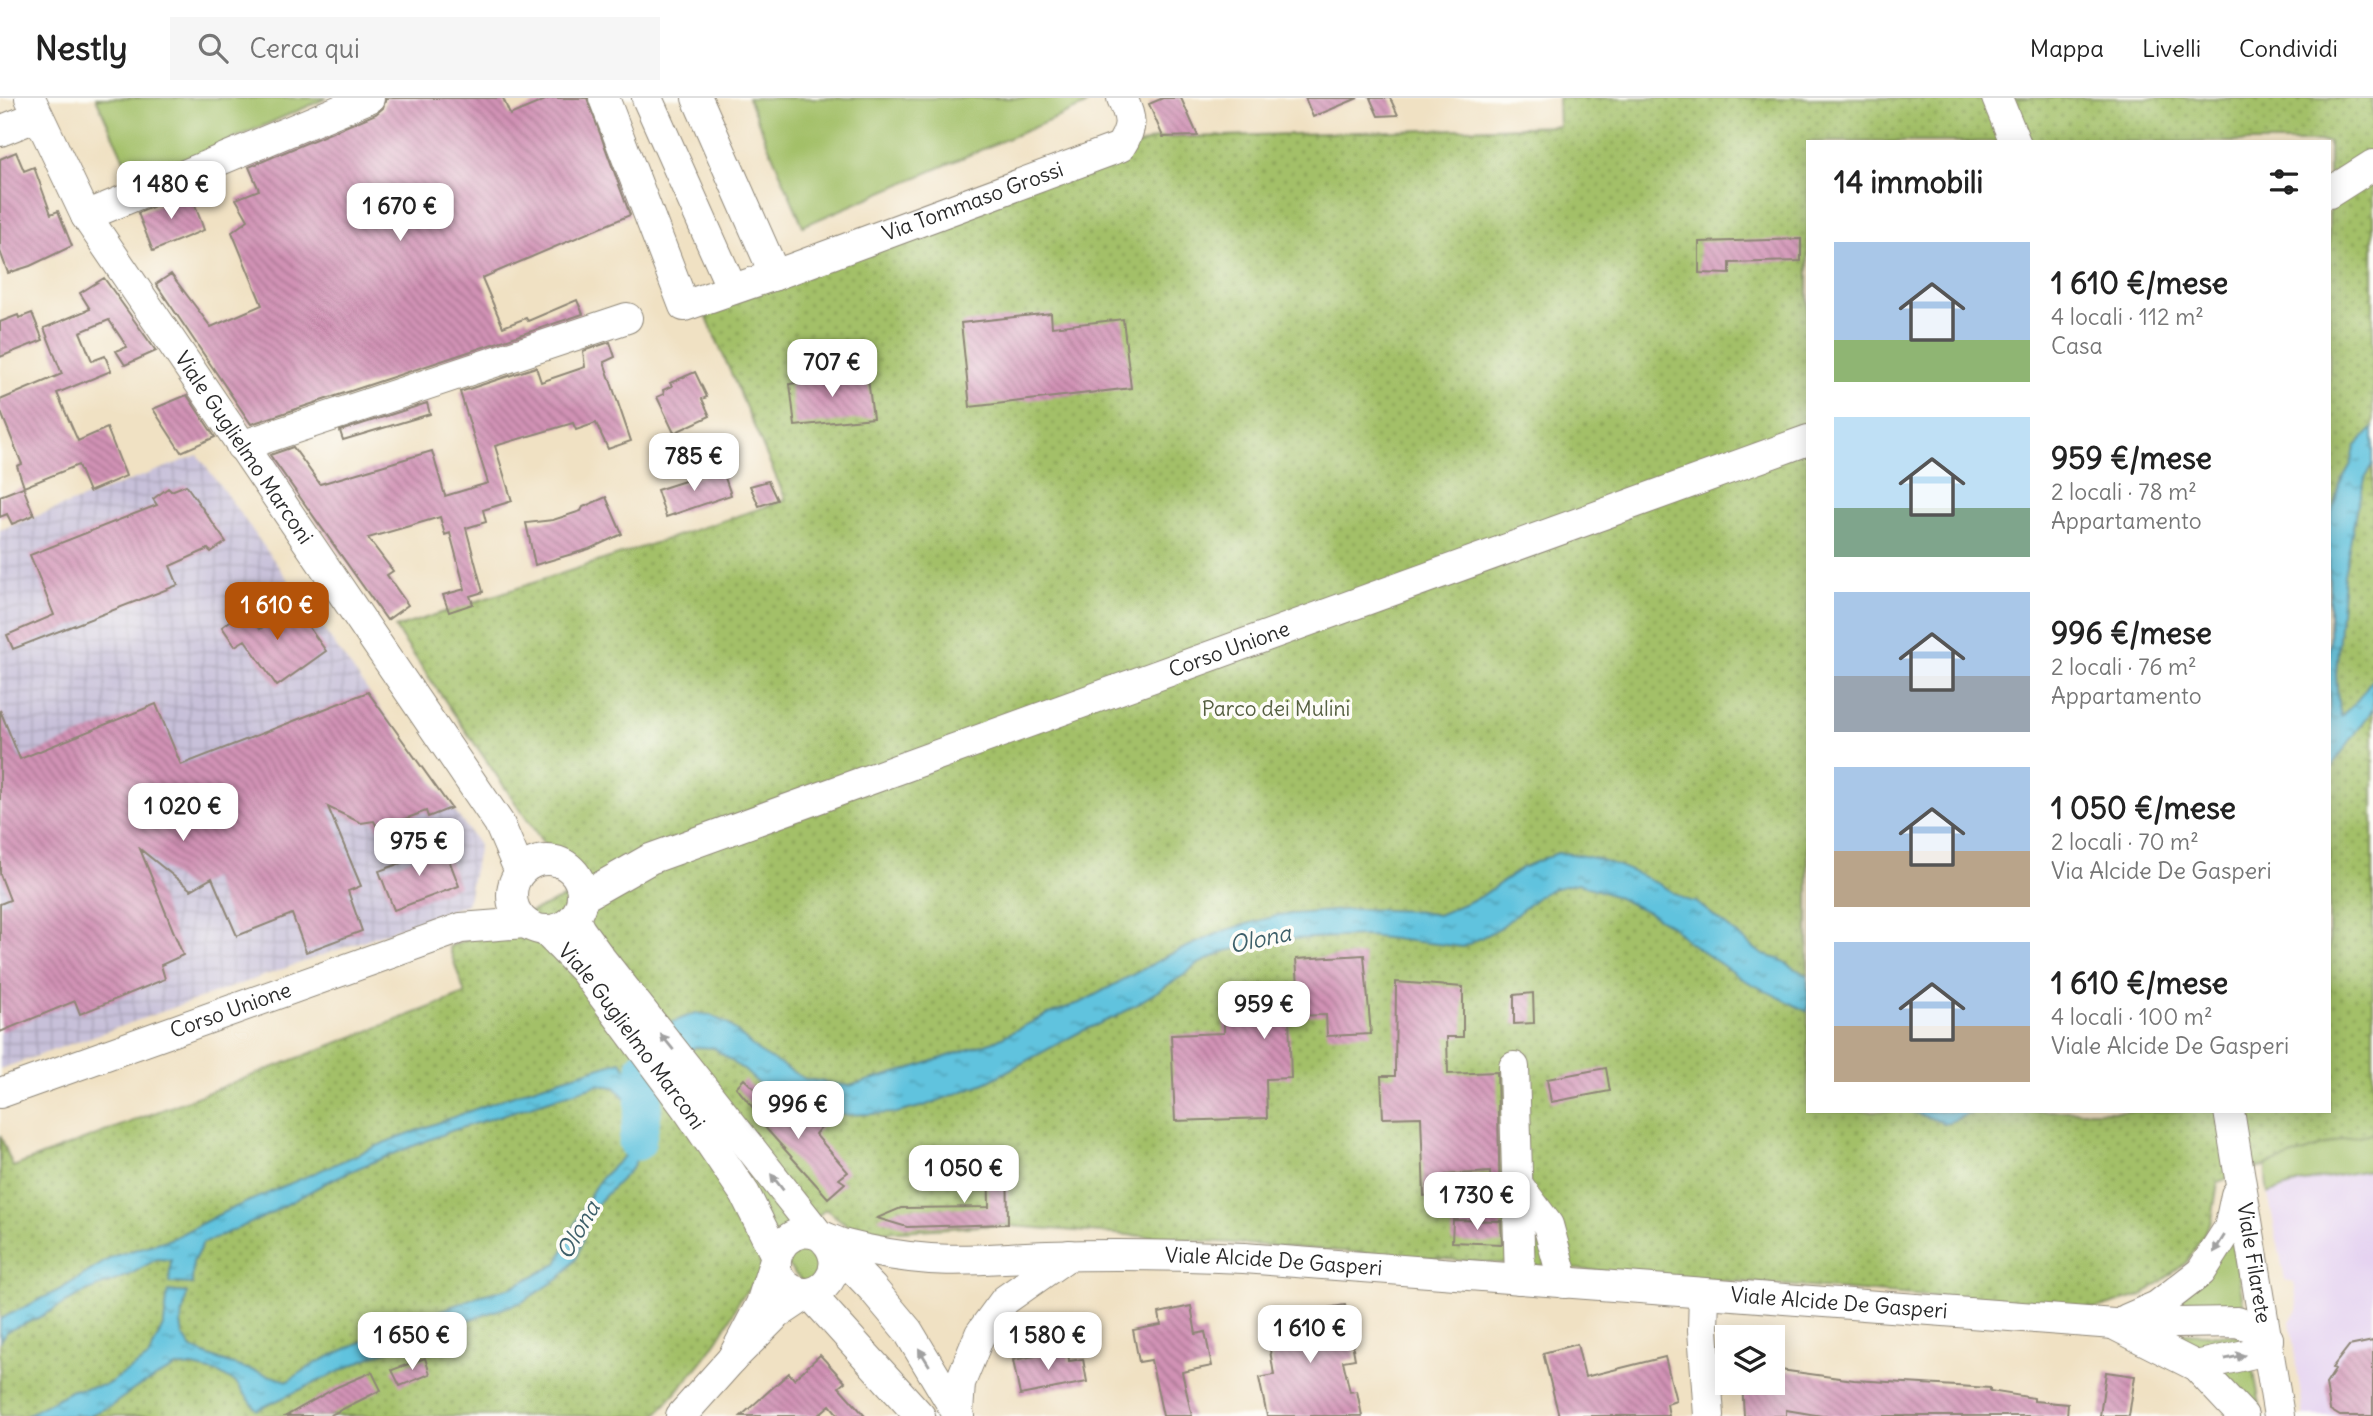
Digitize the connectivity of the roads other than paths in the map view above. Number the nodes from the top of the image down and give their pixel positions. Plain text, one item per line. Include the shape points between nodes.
1 (369, 98) edge
2 (604, 98) edge
3 (647, 98) edge
4 (697, 98) edge
5 (1122, 98) edge
6 (1997, 98) edge
7 (34, 107) edge
8 (0, 131) edge
9 (2014, 140) edge
10 (2373, 165) edge
11 (2331, 192) edge
12 (86, 216) junction
13 (775, 275) junction
14 (732, 289) junction
15 (627, 317) dead end
16 (1806, 441) edge
17 (241, 446) junction
18 (499, 823) junction
19 (516, 882) junction
20 (570, 886) junction
21 (535, 927) junction
22 (461, 928) junction
23 (593, 965) junction
24 (1514, 1067) dead end
25 (0, 1093) edge
26 (700, 1104) junction
27 (2229, 1113) edge
28 (2239, 1179) junction
29 (1518, 1185) junction
30 (825, 1241) junction
31 (1069, 1255) junction
32 (776, 1256) junction
33 (931, 1259) junction
34 (861, 1276) junction
35 (1520, 1279) junction
36 (1564, 1283) junction
37 (814, 1291) junction
38 (1704, 1294) junction
39 (2114, 1324) junction
40 (2268, 1339) junction
41 (732, 1359) junction
42 (2196, 1366) junction
43 (958, 1414) edge
44 (681, 1416) edge
45 (920, 1416) edge
46 (1709, 1416) edge
47 (2243, 1416) edge
48 (2280, 1416) edge

1 - 12 street
2 - 14 street via 684,306
3 - 14 street
4 - 13 street
5 - 13 street, Via Tommaso Grossi via 1130,116 1129,133 1120,147
6 - 9 street
7 - 8 street
7 - 12 street, Viale Guglielmo Marconi
10 - 11 street
12 - 17 street, Viale Guglielmo Marconi
13 - 14 street
15 - 17 street
16 - 20 street, Corso Unione
17 - 18 street, Viale Guglielmo Marconi
18 - 19 street, Viale Guglielmo Marconi
18 - 20 street, Viale Guglielmo Marconi
19 - 20 street via 528,865
19 - 21 street, Viale Guglielmo Marconi via 512,903 517,914
19 - 22 street, Corso Unione
20 - 21 street, Viale Guglielmo Marconi via 556,930
20 - 23 street, Viale Guglielmo Marconi
21 - 22 street, Corso Unione
21 - 23 street, Viale Guglielmo Marconi
22 - 25 street, Corso Unione
23 - 26 street, Viale Guglielmo Marconi
24 - 29 street
30 -> 26 street, Viale Guglielmo Marconi
26 - 32 street, Viale Guglielmo Marconi
27 - 28 street, Viale Filarete
28 -> 39 street, Viale Alcide De Gasperi via 2229,1228 2202,1272 2157,1306
28 - 40 street, Viale Filarete
29 - 35 street
29 - 36 street via 1548,1225
30 - 32 street via 809,1233 798,1234 780,1247
30 - 33 street
30 - 34 street, Viale Guglielmo Marconi
30 - 37 street via 836,1261 833,1275
31 - 33 street, Viale Alcide De Gasperi
31 - 35 street, Viale Alcide De Gasperi via 1244,1258
31 - 43 street via 1005,1300 980,1334 960,1383
32 - 37 street via 783,1284 800,1293
32 - 41 street via 761,1304
33 - 34 street
34 - 37 street
43 -> 34 street, Viale Guglielmo Marconi via 908,1331
35 - 36 street, Viale Alcide De Gasperi
36 - 38 street, Viale Alcide De Gasperi
37 - 41 street via 776,1315
37 - 45 street
38 - 39 street, Viale Alcide De Gasperi
38 - 46 street
39 - 40 street, Viale Alcide De Gasperi via 2237,1322
39 - 42 street, Viale Alcide De Gasperi
42 -> 40 street via 2254,1353
40 - 48 street, Viale Filarete
41 - 44 street
42 - 47 street, Viale Alcide De Gasperi

